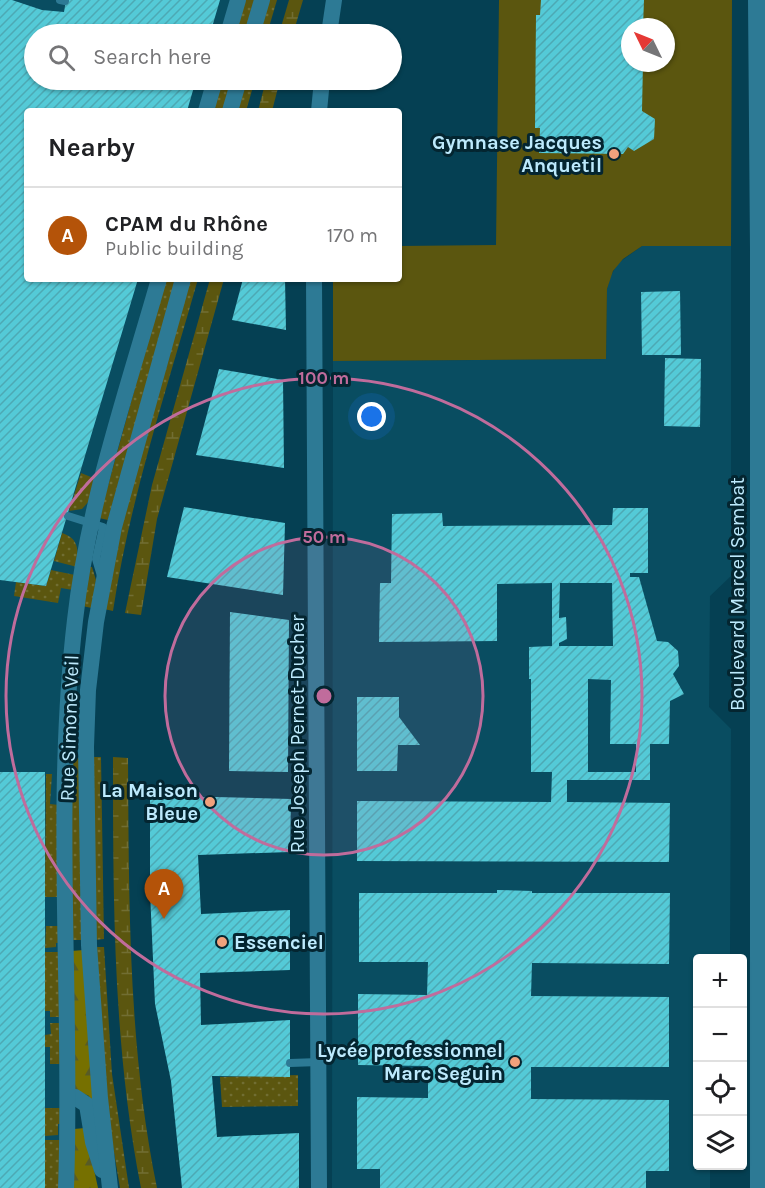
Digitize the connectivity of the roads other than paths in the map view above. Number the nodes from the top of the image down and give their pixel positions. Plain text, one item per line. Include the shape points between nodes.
1 (238, 0) edge
2 (262, 0) edge
3 (334, 0) edge
4 (757, 0) edge
5 (231, 24) edge
6 (255, 24) edge
7 (330, 24) edge
8 (212, 90) edge
9 (236, 90) edge
10 (321, 90) edge
11 (207, 108) edge
12 (231, 108) edge
13 (319, 108) edge
14 (158, 282) edge
15 (182, 282) edge
16 (314, 282) edge
17 (68, 516) dead end
18 (90, 522) junction
19 (103, 582) junction
20 (762, 757) edge
21 (320, 1062) junction
22 (290, 1064) dead end
23 (68, 1097) junction
24 (762, 1139) edge
25 (66, 1188) edge
26 (109, 1188) edge
27 (319, 1188) edge
28 (759, 1188) edge

1 - 5 street
2 - 6 street
3 - 7 street
4 - 20 street, Boulevard Marcel Sembat
8 - 11 street
9 - 12 street
10 - 13 street
14 - 18 street, Rue Simone Veil
15 - 19 street, Rue Simone Veil via 114,527
16 - 21 street, Rue Joseph Pernet-Ducher
17 - 18 lane
18 - 19 lane via 101,525 103,530 96,559
18 - 23 street, Rue Simone Veil via 68,688 64,845
19 - 26 street, Rue Simone Veil via 88,690 86,758 89,945
20 - 24 street, Boulevard Marcel Sembat
21 - 22 lane
21 - 27 street, Rue Joseph Pernet-Ducher
23 - 25 street, Rue Simone Veil
23 - 26 street, Rue Simone Veil via 87,1106 93,1142
24 - 28 street, Boulevard Marcel Sembat

